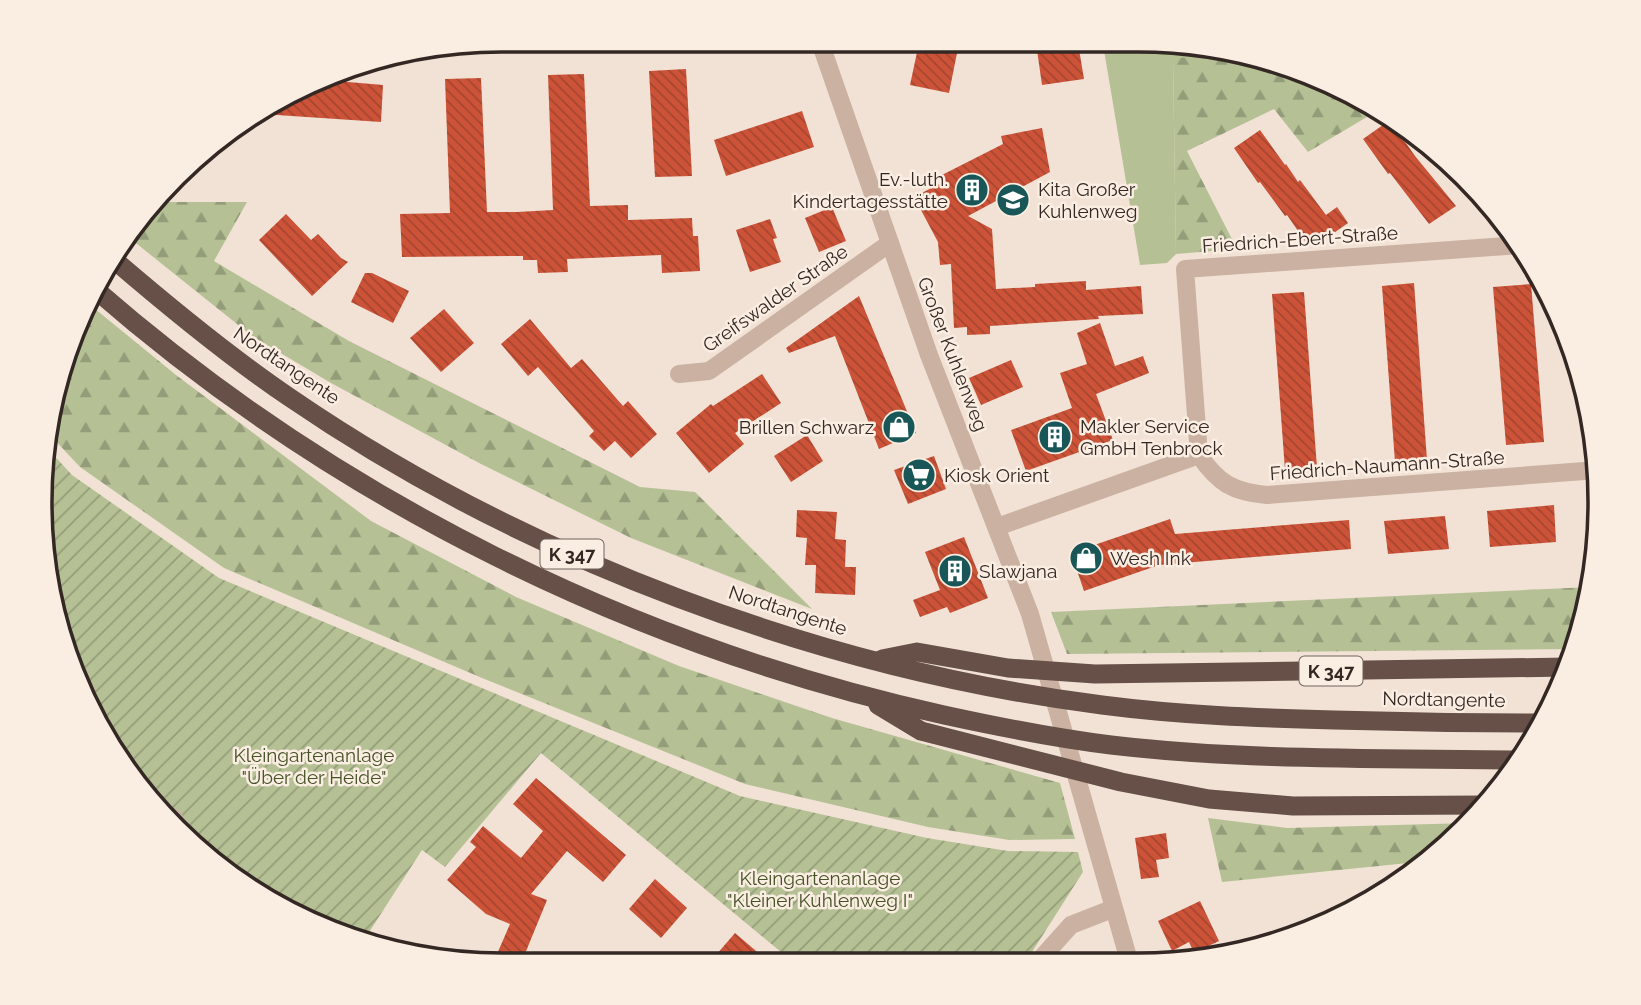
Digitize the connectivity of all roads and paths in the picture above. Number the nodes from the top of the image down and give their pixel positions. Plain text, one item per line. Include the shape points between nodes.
1 (823, 52) edge
2 (890, 243) junction
3 (1508, 246) edge
4 (120, 265) edge
5 (103, 296) edge
6 (679, 374) dead end
7 (1199, 455) junction
8 (1588, 471) edge
9 (997, 527) junction
10 (874, 661) junction
11 (1557, 667) edge
12 (865, 697) junction
13 (1531, 723) edge
14 (1508, 760) edge
15 (1471, 805) edge
16 (1112, 909) junction
17 (1046, 953) edge
18 (1126, 953) edge

1 - 2 street, Großer Kuhlenweg
2 - 6 street, Greifswalder Straße via 709,371
2 - 9 street, Großer Kuhlenweg
3 - 7 street, Friedrich-Ebert-Straße via 1185,269
4 - 10 highway, Nordtangente / K 347 via 214,343 291,398 464,502 664,593 772,632
5 - 12 highway, K 347 via 269,425 447,532 651,626
7 - 8 street, Friedrich-Naumann-Straße via 1226,485 1267,495
7 - 9 street
9 - 16 street, Großer Kuhlenweg via 1030,614
10 - 11 highway, K 347 via 917,652 1008,668 1095,674
10 - 13 highway, Nordtangente / K 347 via 1102,705 1231,717
12 - 14 highway, K 347 via 1024,732 1112,745 1231,755
12 - 15 highway, K 347 via 921,731 1121,782 1209,799 1293,807
16 - 17 street via 1071,925
16 - 18 street, Großer Kuhlenweg

